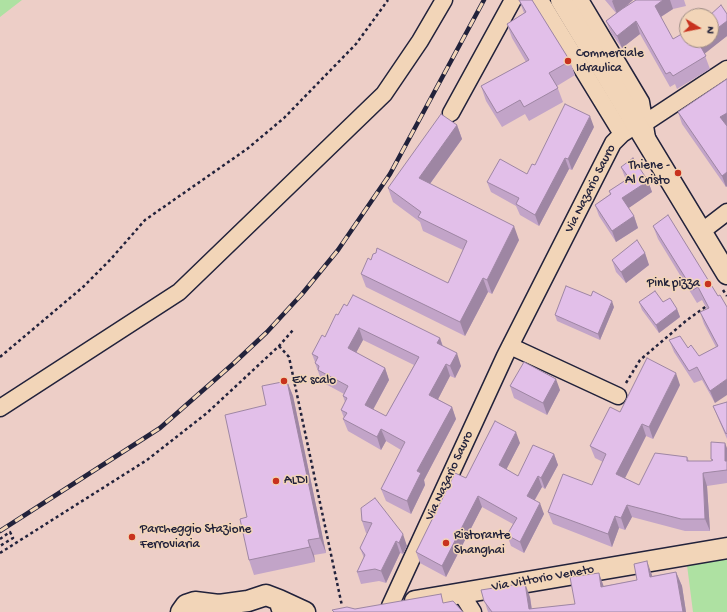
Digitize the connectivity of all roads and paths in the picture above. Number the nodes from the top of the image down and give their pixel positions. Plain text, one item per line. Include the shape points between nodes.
1 (388, 0) edge
2 (513, 0) edge
3 (540, 0) edge
4 (561, 0) edge
5 (580, 0) edge
6 (441, 2) edge
7 (727, 70) edge
8 (451, 113) dead end
9 (638, 131) junction
10 (727, 212) edge
11 (702, 232) junction
12 (727, 274) edge
13 (726, 294) dead end
14 (719, 298) edge
15 (713, 303) edge
16 (293, 330) dead end
17 (279, 346) junction
18 (510, 346) junction
19 (0, 357) edge
20 (618, 396) joint
21 (0, 408) edge
22 (0, 538) edge
23 (0, 546) edge
24 (727, 548) edge
25 (0, 553) edge
26 (461, 594) junction
27 (281, 606) edge
28 (342, 606) edge
29 (382, 608) joint
30 (181, 612) edge
31 (305, 612) edge
32 (473, 612) edge

1 - 19 path via 356,44 284,118 247,149 145,220 83,287
2 - 8 street
3 - 9 street
4 - 9 main road
5 - 9 street via 642,102
6 - 21 street via 420,41 384,94 179,292
7 - 9 street, Via Nazario Sauro
9 - 11 main road
9 - 18 street, Via Nazario Sauro via 613,143
10 - 11 street
11 - 12 main road
13 - 14 path
15 - 20 path via 686,320 640,360
16 - 17 path
17 - 25 path via 207,414 147,460
17 - 28 path via 289,357
18 - 20 street
18 - 29 street, Via Nazario Sauro
22 - 23 path via 10,532 13,538
24 - 26 main road, Via Vittorio Veneto
26 - 29 main road, Via Vittorio Veneto
26 - 32 street
27 - 30 main road via 273,596 266,595 248,601 219,605 195,602 186,605
27 - 31 main road

